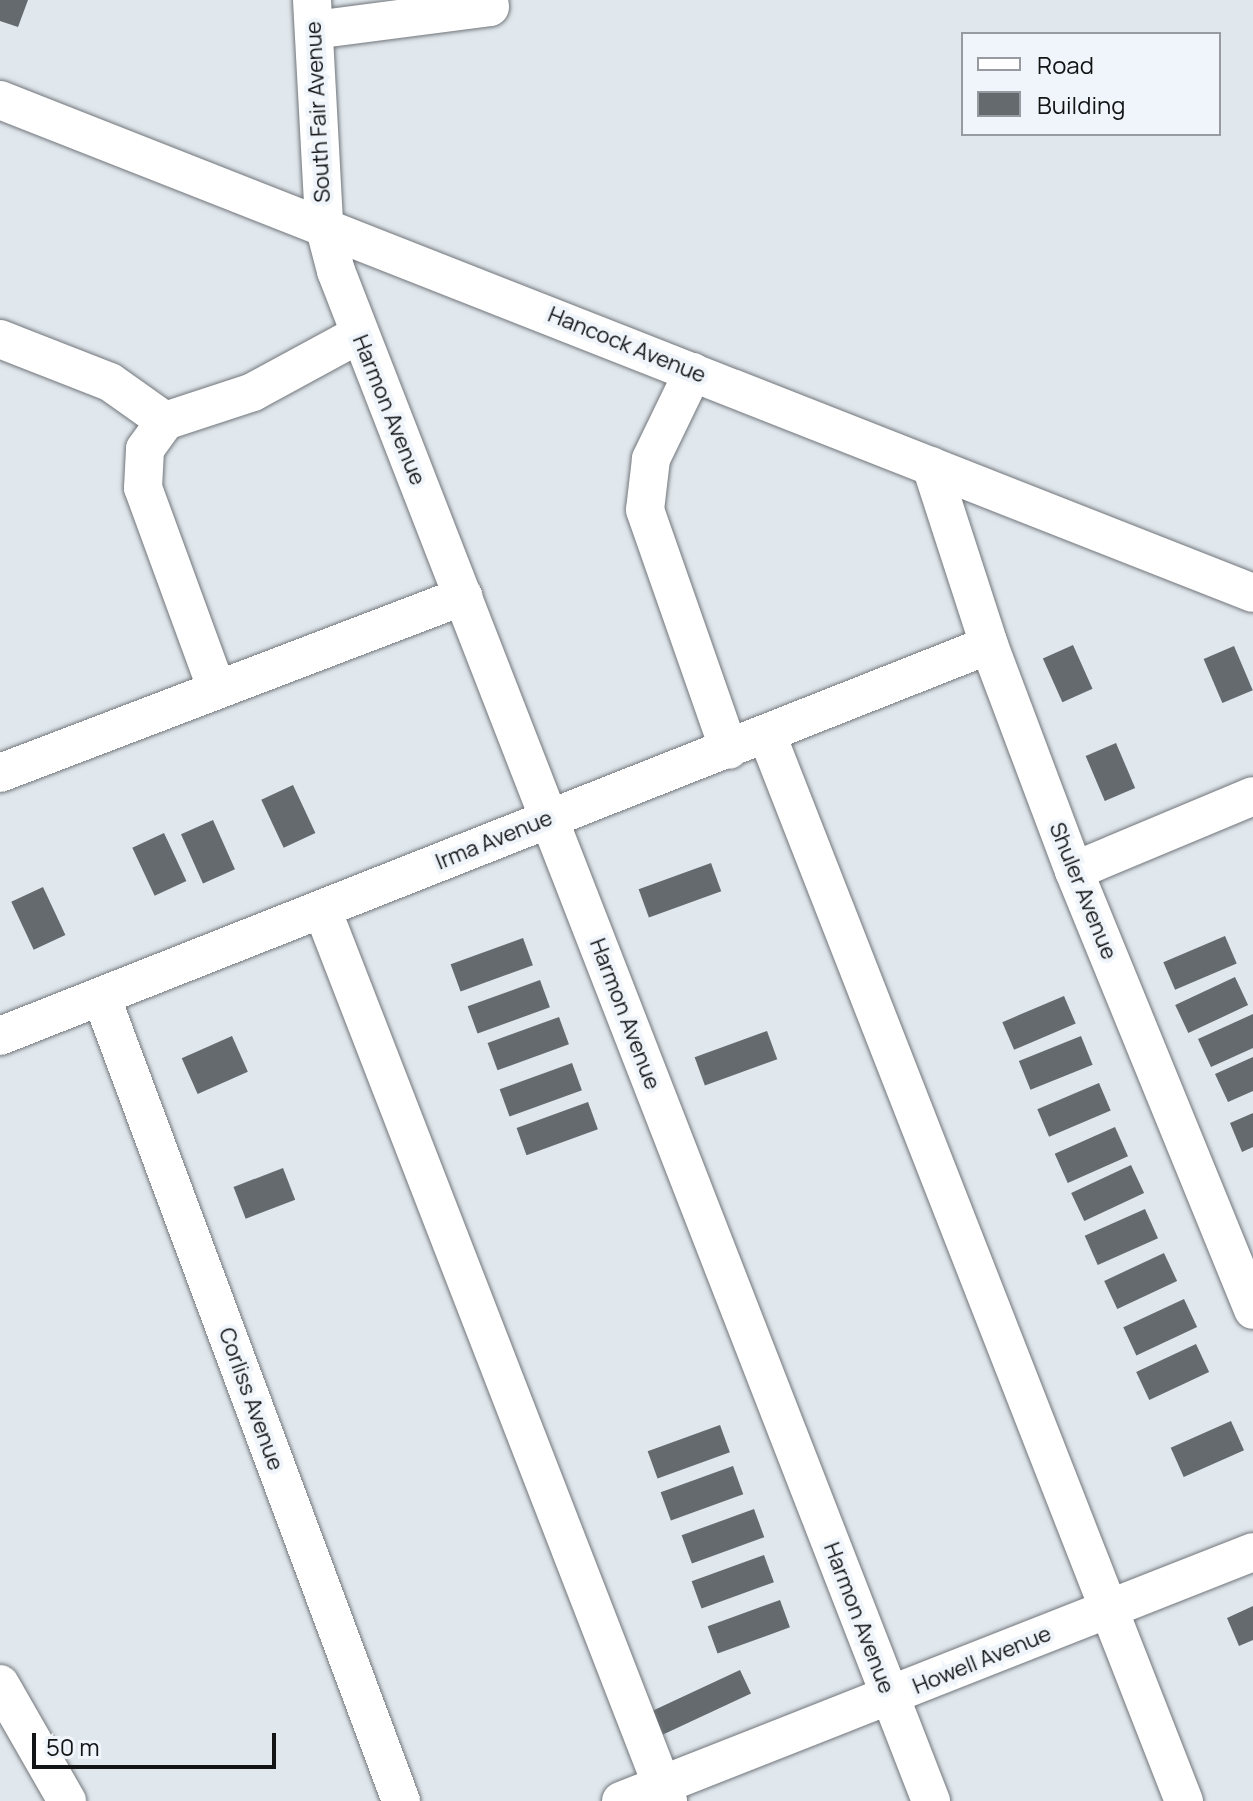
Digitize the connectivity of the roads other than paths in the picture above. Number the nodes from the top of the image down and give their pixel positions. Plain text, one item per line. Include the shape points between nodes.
1 (489, 0) edge
2 (313, 15) edge
3 (0, 100) edge
4 (324, 225) junction
5 (358, 335) junction
6 (0, 339) edge
7 (693, 372) junction
8 (165, 421) junction
9 (931, 466) junction
10 (1253, 593) edge
11 (463, 596) junction
12 (989, 645) junction
13 (217, 690) junction
14 (767, 735) junction
15 (729, 750) junction
16 (0, 773) edge
17 (1253, 796) edge
18 (549, 818) junction
19 (1074, 871) junction
20 (322, 909) junction
21 (101, 996) junction
22 (0, 1036) edge
23 (1253, 1310) edge
24 (1253, 1552) edge
25 (1111, 1609) junction
26 (0, 1684) edge
27 (890, 1697) junction
28 (665, 1793) edge
29 (67, 1801) edge
30 (401, 1801) edge
31 (621, 1801) edge
32 (931, 1801) edge
33 (1184, 1801) edge

1 - 2 street via 490,7
2 - 4 street, South Fair Avenue
3 - 4 street, Hancock Avenue
4 - 5 street, Harmon Avenue
4 - 7 street, Hancock Avenue
5 - 8 street via 253,392
5 - 11 street, Harmon Avenue
6 - 8 street via 110,382
7 - 9 street, Hancock Avenue
7 - 15 street via 651,459 645,510
8 - 13 street via 145,449 143,488
9 - 10 street, Hancock Avenue
9 - 12 street, Shuler Avenue
11 - 13 street
11 - 18 street, Harmon Avenue
12 - 14 street, Irma Avenue
12 - 19 street, Shuler Avenue
13 - 16 street
14 - 15 street, Irma Avenue
14 - 25 street
15 - 18 street, Irma Avenue
17 - 19 street
18 - 20 street, Irma Avenue
18 - 27 street, Harmon Avenue
19 - 23 street, Shuler Avenue
20 - 21 street, Irma Avenue
20 - 28 street
21 - 22 street, Irma Avenue
21 - 30 street, Corliss Avenue
24 - 25 street, Howell Avenue
25 - 27 street, Howell Avenue
25 - 33 street
26 - 29 street
27 - 28 street, Howell Avenue
27 - 32 street, Harmon Avenue
28 - 31 street, Howell Avenue

